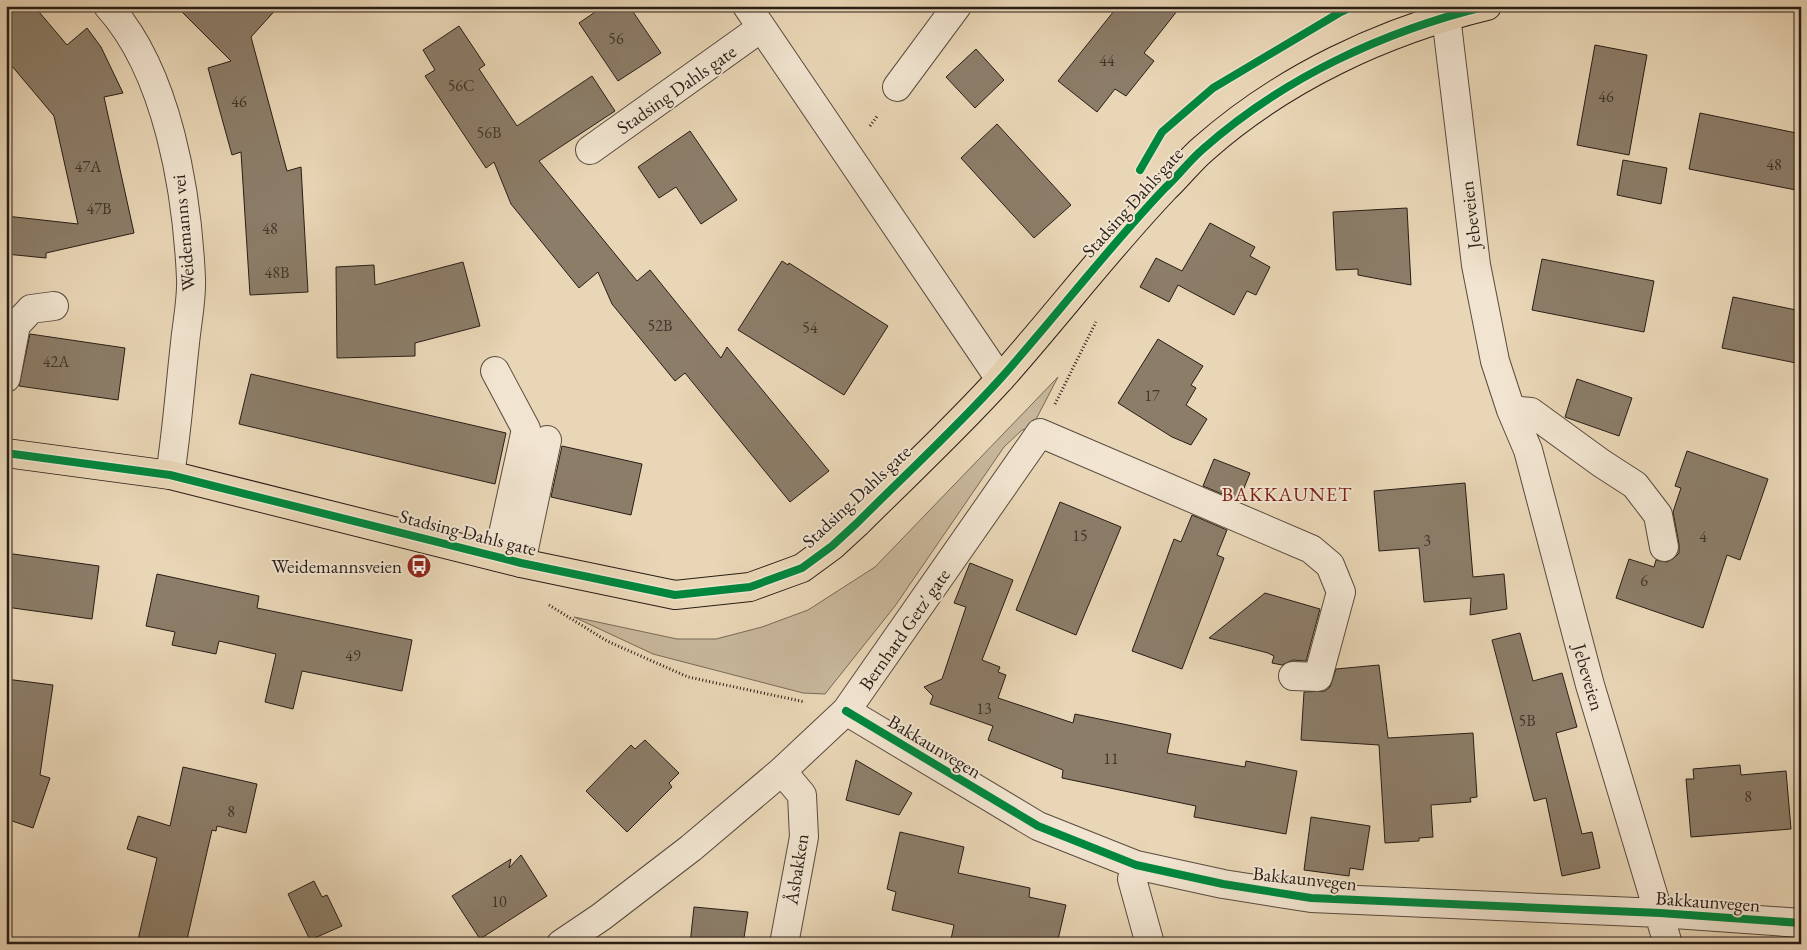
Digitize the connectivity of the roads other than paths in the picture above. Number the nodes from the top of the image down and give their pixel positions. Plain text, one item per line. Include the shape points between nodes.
1 (108, 6) edge
2 (957, 6) edge
3 (1487, 6) edge
4 (1446, 16) junction
5 (754, 17) edge
6 (897, 88) dead end
7 (590, 150) dead end
8 (54, 306) dead end
9 (495, 371) dead end
10 (6, 378) edge
11 (1000, 378) junction
12 (1511, 410) junction
13 (547, 440) dead end
14 (6, 453) edge
15 (170, 475) junction
16 (1664, 547) dead end
17 (510, 560) junction
18 (1293, 676) dead end
19 (846, 711) junction
20 (782, 771) junction
21 (1136, 865) junction
22 (1660, 913) junction
23 (1801, 923) edge
24 (561, 944) edge
25 (784, 944) edge
26 (1150, 944) edge
27 (1668, 944) edge

1 - 15 street, Weidemanns vei via 140,51 157,90 170,134 183,200 191,280
2 - 6 street
3 - 4 main road, Stadsing Dahls gate
4 - 11 main road, Stadsing Dahls gate via 1325,65 1261,104 1202,150 1132,222
4 - 12 street, Jebeveien via 1476,266 1495,362
5 - 7 street, Stadsing Dahls gate
5 - 11 street, Stadsing Dahls gate
8 - 10 street via 31,309 16,325
9 - 17 street via 526,429
11 - 17 main road, Stadsing Dahls gate via 857,523 802,568 750,587 675,596
12 - 16 street via 1531,412 1635,485 1658,515
12 - 22 street, Jebeveien via 1528,450 1590,685
13 - 17 street
14 - 15 main road, Stadsing Dahls gate
15 - 17 main road, Stadsing Dahls gate
18 - 19 street, Bernhard Getz' gate via 1318,677 1341,592 1330,565 1311,549 1040,433
19 - 20 street, Bernhard Getz' gate
19 - 21 street, Bakkaunvegen via 1038,826
20 - 24 street, Bernhard Getz' gate via 683,854 601,918
20 - 25 street, Åsbakken via 802,795 804,837
21 - 22 street, Bakkaunvegen via 1223,884 1311,898
21 - 26 street via 1132,879
22 - 23 street, Bakkaunvegen
22 - 27 street, Jebeveien

